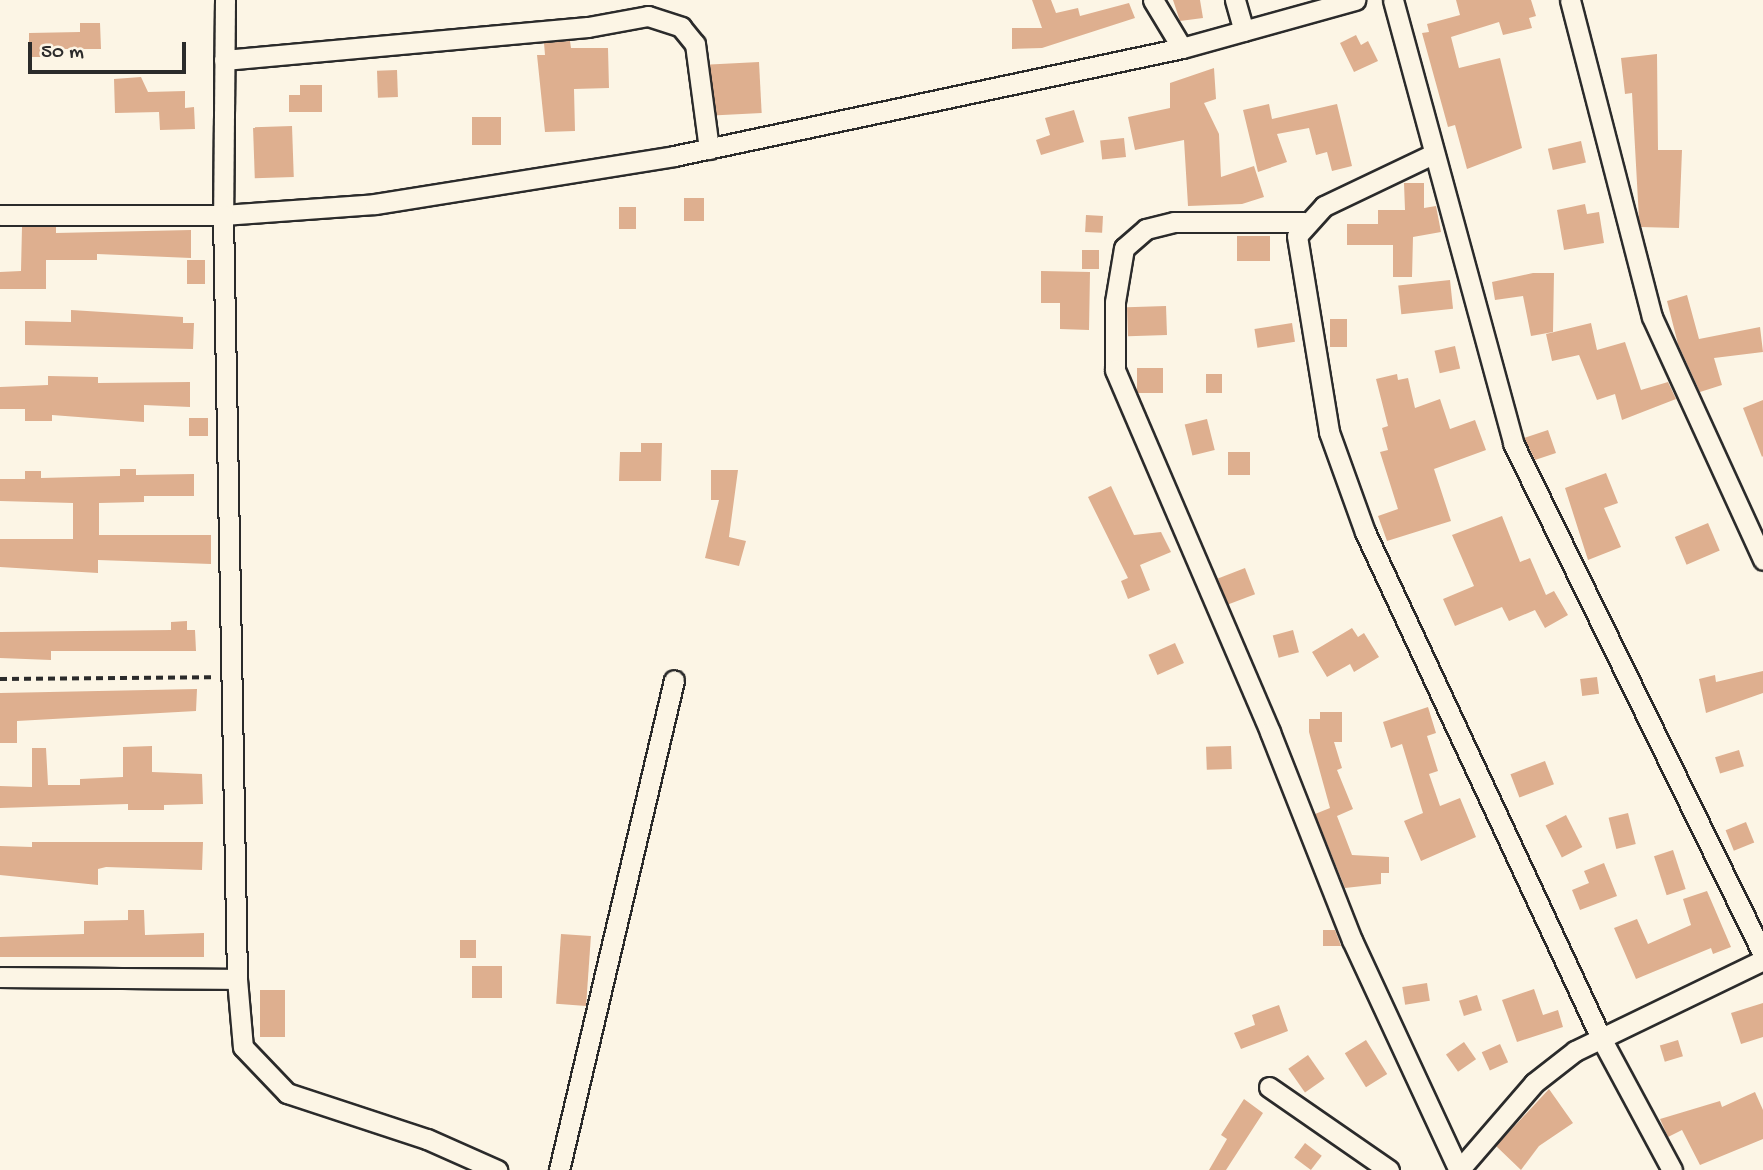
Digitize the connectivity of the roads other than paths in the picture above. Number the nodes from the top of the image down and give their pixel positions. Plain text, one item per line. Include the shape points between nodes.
1 (225, 0) edge
2 (1153, 0) edge
3 (1235, 0) edge
4 (1355, 0) edge
5 (1393, 0) edge
6 (1570, 0) edge
7 (1244, 31) junction
8 (1182, 48) junction
9 (225, 60) junction
10 (709, 149) junction
11 (1433, 153) junction
12 (0, 215) edge
13 (223, 215) junction
14 (1304, 222) junction
15 (1763, 560) edge
16 (674, 680) dead end
17 (1763, 954) edge
18 (1763, 960) edge
19 (0, 977) edge
20 (237, 979) junction
21 (1601, 1038) junction
22 (1269, 1087) dead end
23 (497, 1170) edge
24 (559, 1170) edge
25 (1389, 1170) edge
26 (1672, 1170) edge

1 - 9 street
2 - 8 street
3 - 7 street
4 - 7 street
5 - 11 street
6 - 15 street via 1652,317
7 - 8 street
8 - 10 street
9 - 10 street via 588,27 648,16 681,27 695,44
9 - 13 street
10 - 13 street via 375,204
11 - 14 street via 1324,206
11 - 17 street via 1513,443
12 - 13 street
13 - 20 street
14 - 21 street via 1297,236 1329,432 1364,532
14 - 21 street via 1174,222 1146,229 1124,248 1115,302 1115,370 1270,732 1352,940 1459,1170 1534,1083
16 - 24 street
18 - 21 street
19 - 20 street
20 - 23 street via 243,1047 287,1093 427,1139
21 - 26 street
22 - 25 street

